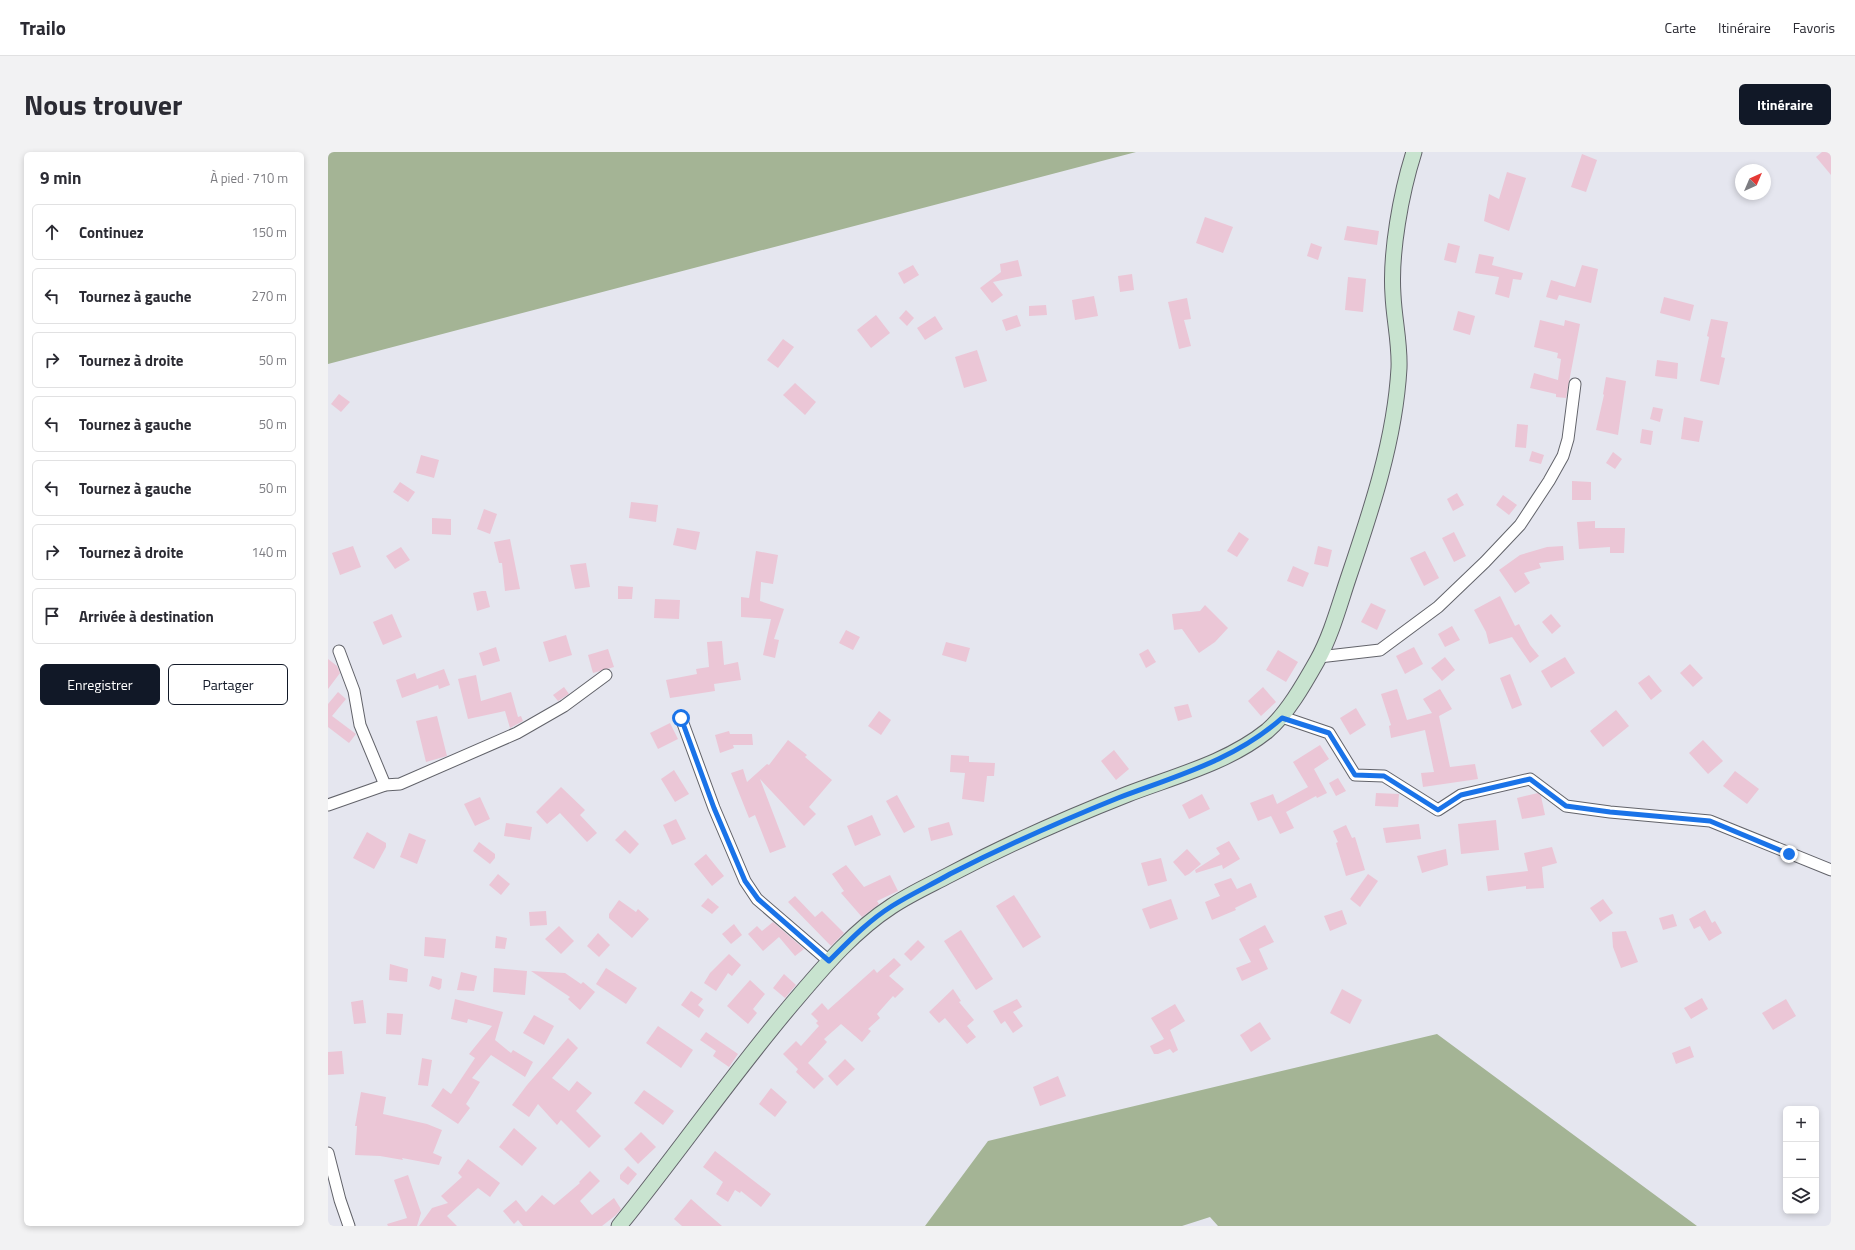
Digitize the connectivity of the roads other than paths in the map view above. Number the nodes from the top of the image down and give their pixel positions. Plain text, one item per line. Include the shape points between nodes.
1 (1414, 152) edge
2 (1575, 384) dead end
3 (339, 651) dead end
4 (1319, 657) junction
5 (606, 675) dead end
6 (681, 718) dead end
7 (1282, 718) junction
8 (385, 785) junction
9 (328, 805) edge
10 (1831, 870) edge
11 (829, 961) junction
12 (328, 1153) edge
13 (349, 1226) edge
14 (619, 1226) edge

1 - 4 main road via 1408,171 1394,256 1392,292 1399,364 1391,427 1363,533
2 - 4 street via 1568,439 1563,456 1549,482 1520,524 1490,556 1438,607 1380,650
3 - 8 street via 354,691 360,725
4 - 7 main road
5 - 8 street via 564,706 517,733 400,784
6 - 11 street via 714,808 745,881 758,899
7 - 10 street via 1329,733 1355,775 1384,776 1438,810 1461,795 1530,779 1566,806 1710,821
7 - 11 main road via 1250,743 1203,767 1060,821 998,849 924,888 891,906 856,934
8 - 9 street
11 - 14 main road via 750,1056
12 - 13 street

